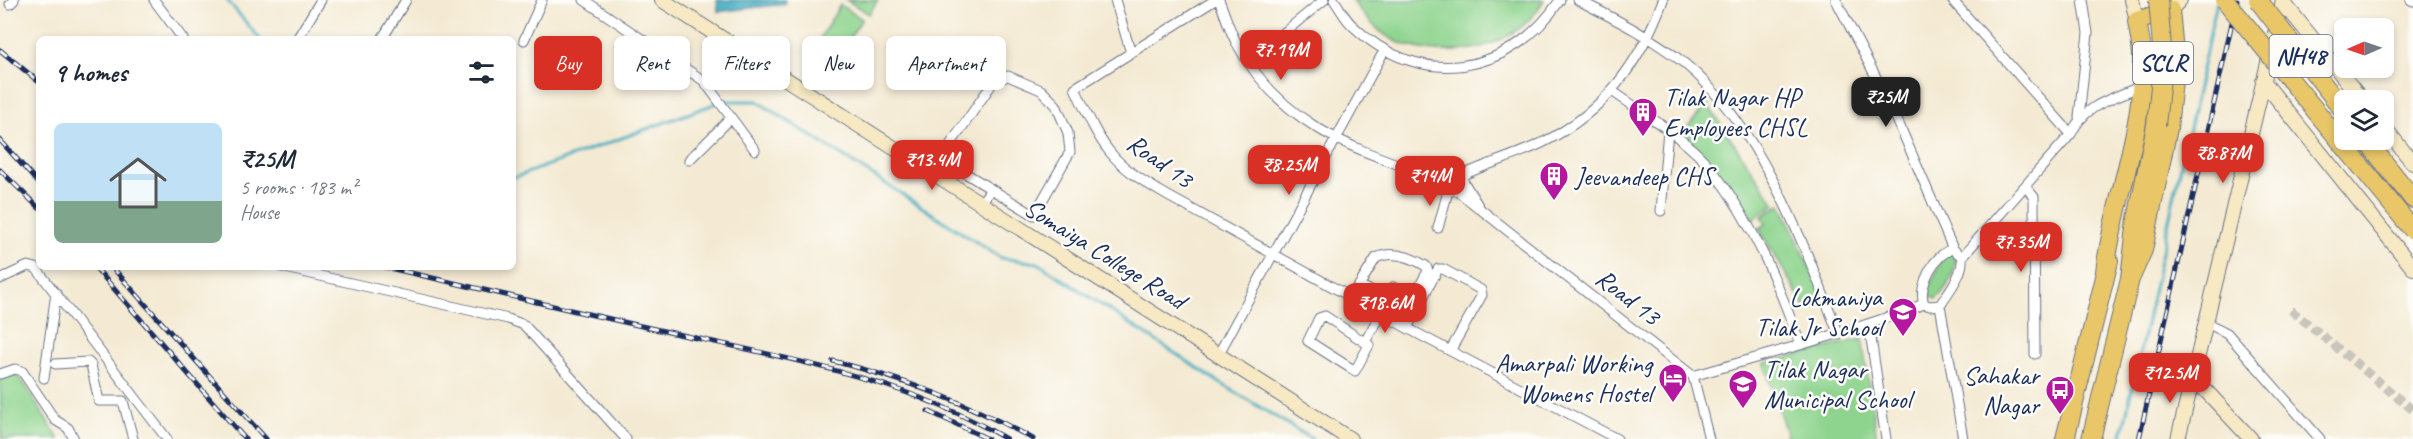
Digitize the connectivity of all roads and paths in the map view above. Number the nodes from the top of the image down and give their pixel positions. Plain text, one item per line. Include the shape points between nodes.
1 (154, 0) edge
2 (321, 0) edge
3 (406, 0) edge
4 (542, 0) edge
5 (584, 0) edge
6 (662, 0) edge
7 (1115, 0) edge
8 (1217, 0) edge
9 (1324, 0) edge
10 (1334, 0) edge
11 (1560, 0) edge
12 (1578, 0) edge
13 (1663, 0) edge
14 (1836, 0) edge
15 (1952, 0) edge
16 (2083, 0) edge
17 (2132, 0) edge
18 (2147, 0) edge
19 (2226, 0) edge
20 (2258, 0) edge
21 (2283, 1) edge
22 (2170, 3) edge
23 (2137, 21) junction
24 (181, 36) edge
25 (299, 36) edge
26 (384, 36) edge
27 (1649, 37) junction
28 (524, 40) dead end
29 (1384, 51) junction
30 (1131, 53) junction
31 (1249, 61) junction
32 (2263, 81) junction
33 (2141, 86) junction
34 (2354, 90) edge
35 (1612, 91) junction
36 (2334, 98) edge
37 (729, 115) junction
38 (2079, 117) junction
39 (2151, 125) junction
40 (1668, 130) junction
41 (2071, 134) junction
42 (2394, 139) edge
43 (1335, 140) junction
44 (755, 150) dead end
45 (2374, 150) edge
46 (941, 158) junction
47 (689, 160) dead end
48 (2413, 163) edge
49 (932, 172) junction
50 (1463, 178) junction
51 (1438, 179) junction
52 (2025, 186) junction
53 (991, 189) junction
54 (1452, 190) junction
55 (2413, 199) edge
56 (981, 203) junction
57 (1479, 207) junction
58 (1660, 211) dead end
59 (1034, 215) junction
60 (1438, 228) dead end
61 (2413, 230) edge
62 (1023, 231) junction
63 (1953, 249) junction
64 (1274, 253) junction
65 (1962, 257) junction
66 (2413, 268) edge
67 (293, 270) edge
68 (2105, 272) junction
69 (0, 279) edge
70 (2130, 279) junction
71 (1359, 285) junction
72 (56, 292) junction
73 (1352, 297) junction
74 (1924, 304) junction
75 (1940, 305) junction
76 (1409, 306) junction
77 (1381, 313) junction
78 (2207, 323) junction
79 (1869, 325) junction
80 (1403, 326) junction
81 (1839, 335) junction
82 (1365, 342) junction
83 (1800, 344) junction
84 (1450, 351) junction
85 (2035, 354) dead end
86 (1218, 355) junction
87 (55, 364) dead end
88 (0, 375) edge
89 (1693, 376) junction
90 (2193, 377) junction
91 (44, 378) dead end
92 (74, 439) edge
93 (133, 439) edge
94 (167, 439) edge
95 (626, 439) edge
96 (1350, 439) edge
97 (1617, 439) edge
98 (1709, 439) edge
99 (1886, 439) edge
100 (1963, 439) edge
101 (2065, 439) edge
102 (2091, 439) edge
103 (2178, 439) edge
104 (2251, 439) edge
105 (2320, 439) edge

1 - 24 street
2 - 25 street
3 - 26 street
4 - 28 street
5 - 37 street via 704,81
6 - 49 street, Somaiya College Road
7 - 30 street
8 - 30 street, Road 13
8 - 31 street
9 - 31 street
10 - 29 street via 1351,25
11 - 29 street via 1545,23 1518,46 1486,61 1452,67 1417,63
12 - 27 street
13 - 27 street
14 - 63 street via 1892,108
15 - 41 street
16 - 38 street via 2088,33
17 - 23 street
18 - 39 highway, SCLR via 2152,59
19 - 61 highway, NH48, bridge
20 - 36 highway, NH48, bridge
21 - 32 street
21 - 34 street
22 - 23 highway
22 - 39 highway, SCLR, bridge
22 - 70 highway via 2175,62 2168,128 2144,250
23 - 33 highway
27 - 35 street
27 - 81 street via 1686,65 1718,98 1760,155 1811,263
29 - 43 street
30 - 64 street, Road 13 via 1075,88 1100,141 1136,177
31 - 43 street via 1263,82 1297,115
32 - 66 street
32 - 78 street
33 - 38 street
33 - 68 highway
35 - 40 street
35 - 50 street via 1580,120 1544,142
37 - 44 street
37 - 47 street
38 - 41 street
39 - 68 highway, SCLR via 2126,216
39 - 70 highway, SCLR
40 - 58 street
40 - 83 street via 1712,170 1757,240 1779,285
41 - 52 street
42 - 48 street
43 - 51 street
43 - 64 street
45 - 55 highway
46 - 49 street
46 - 53 street
46 - 59 street via 994,81 1008,76 1041,90 1056,105 1068,133 1070,152
49 - 56 street, Somaiya College Road
50 - 51 street via 1458,168 1450,166 1440,172
50 - 54 street
50 - 57 street
51 - 54 street via 1442,188
52 - 65 street
52 - 85 street via 2034,197
53 - 56 street
53 - 59 street
54 - 57 street, Road 13
54 - 60 street
56 - 62 street, Somaiya College Road
57 - 89 street, Road 13
59 - 62 street
62 - 86 street, Somaiya College Road
63 - 65 street
63 - 74 street via 1940,255 1922,292
64 - 73 street, Road 13
64 - 86 street
65 - 75 street via 1954,283
67 - 95 street via 524,324
68 - 101 highway, SCLR
69 - 72 street via 32,266
70 - 102 highway, SCLR
71 - 73 street
71 - 76 street via 1381,297 1393,287 1403,293 1402,301
71 - 76 street via 1378,256 1411,257 1428,271
72 - 91 street
72 - 94 street
73 - 77 street, Road 13
74 - 75 street
74 - 79 street
75 - 100 street
76 - 80 street
77 - 80 street, Road 13
77 - 82 street
78 - 90 street
78 - 105 street via 2227,333
79 - 81 street
79 - 99 street
80 - 84 street, Road 13
80 - 84 street via 1438,270 1443,269 1481,290 1482,295
81 - 83 street
82 - 82 street via 1369,346 1353,371 1308,338 1323,316
83 - 89 street
84 - 97 street, Road 13
86 - 96 street, Somaiya College Road
87 - 93 street via 84,361 91,365 97,399 123,401
88 - 92 street via 22,370 55,420 65,425
89 - 98 street
90 - 103 street
90 - 104 street

